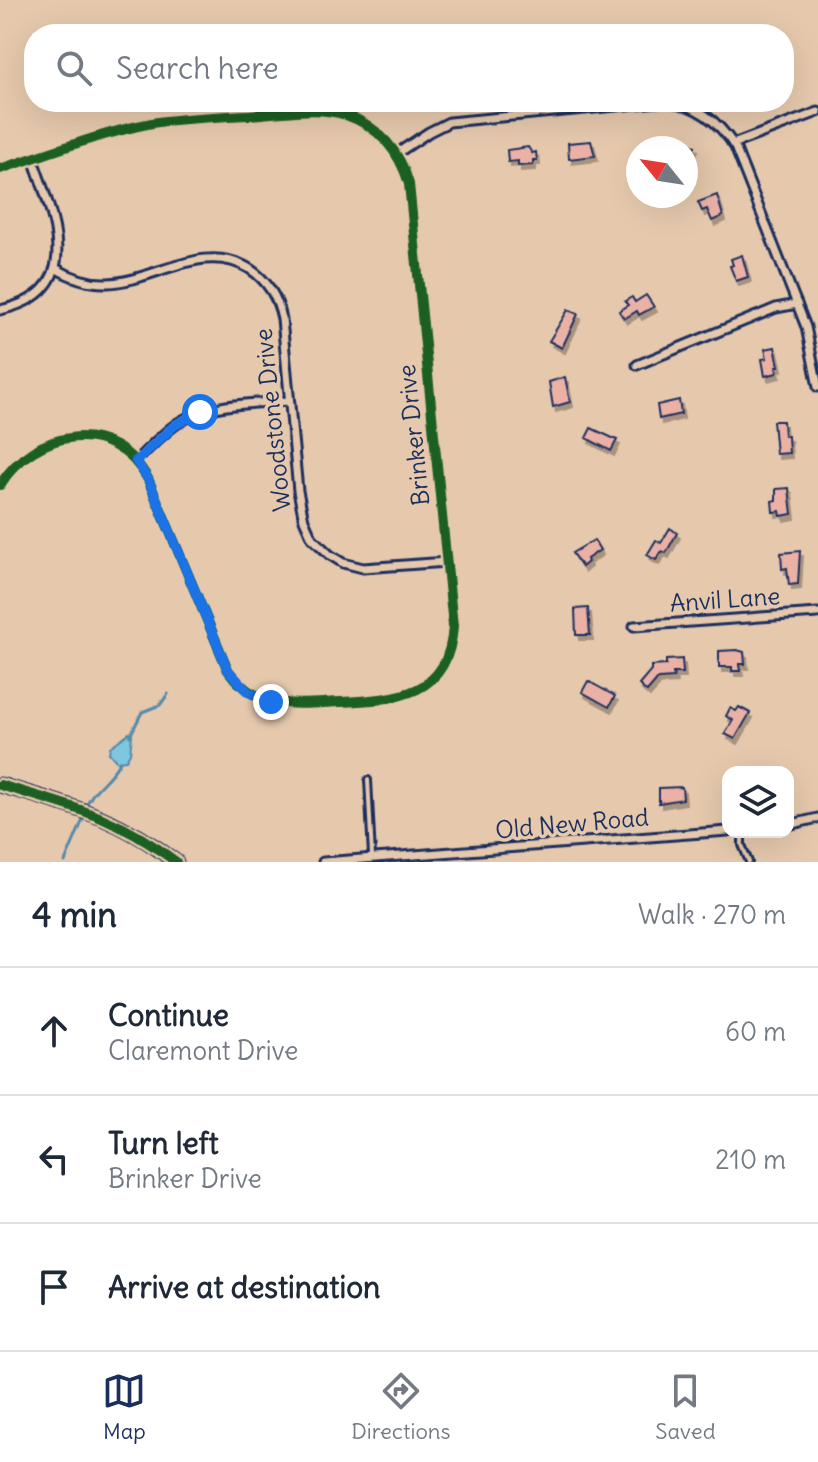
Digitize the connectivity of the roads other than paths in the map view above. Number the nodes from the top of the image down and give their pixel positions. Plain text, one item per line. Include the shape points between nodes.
1 (290, 112) edge
2 (326, 112) edge
3 (554, 112) edge
4 (700, 112) edge
5 (818, 112) edge
6 (733, 144) junction
7 (396, 154) junction
8 (33, 159) junction
9 (0, 169) edge
10 (55, 268) junction
11 (797, 304) junction
12 (0, 310) edge
13 (637, 365) dead end
14 (818, 387) edge
15 (289, 401) junction
16 (136, 461) junction
17 (0, 484) edge
18 (447, 562) junction
19 (818, 613) edge
20 (634, 626) dead end
21 (368, 780) dead end
22 (0, 785) edge
23 (818, 818) edge
24 (794, 824) edge
25 (722, 831) edge
26 (742, 838) edge
27 (372, 859) junction
28 (176, 862) edge
29 (323, 862) edge
30 (749, 862) edge

1 - 8 street, Brinker Drive via 168,121
2 - 7 street, Brinker Drive via 356,119
3 - 7 street via 449,122
4 - 6 street
5 - 6 street
6 - 11 street
7 - 18 street, Brinker Drive via 409,184
8 - 9 street, Brinker Drive
8 - 10 street via 57,235
10 - 12 street via 35,298
10 - 15 street, Woodstone Drive via 99,283 209,258 247,268 269,287 280,310
11 - 13 street
11 - 14 street
15 - 16 street via 200,412 175,425
15 - 18 street, Woodstone Drive via 301,512 322,549 363,568
16 - 17 street via 105,440 62,439 25,457
16 - 18 street, Brinker Drive via 228,670 248,692 271,702 393,699 430,681 452,636
19 - 20 street, Anvil Lane
21 - 27 lane
22 - 28 street via 95,814 144,838
23 - 24 street
25 - 27 street, Old New Road
26 - 30 lane
27 - 29 street, Old New Road

